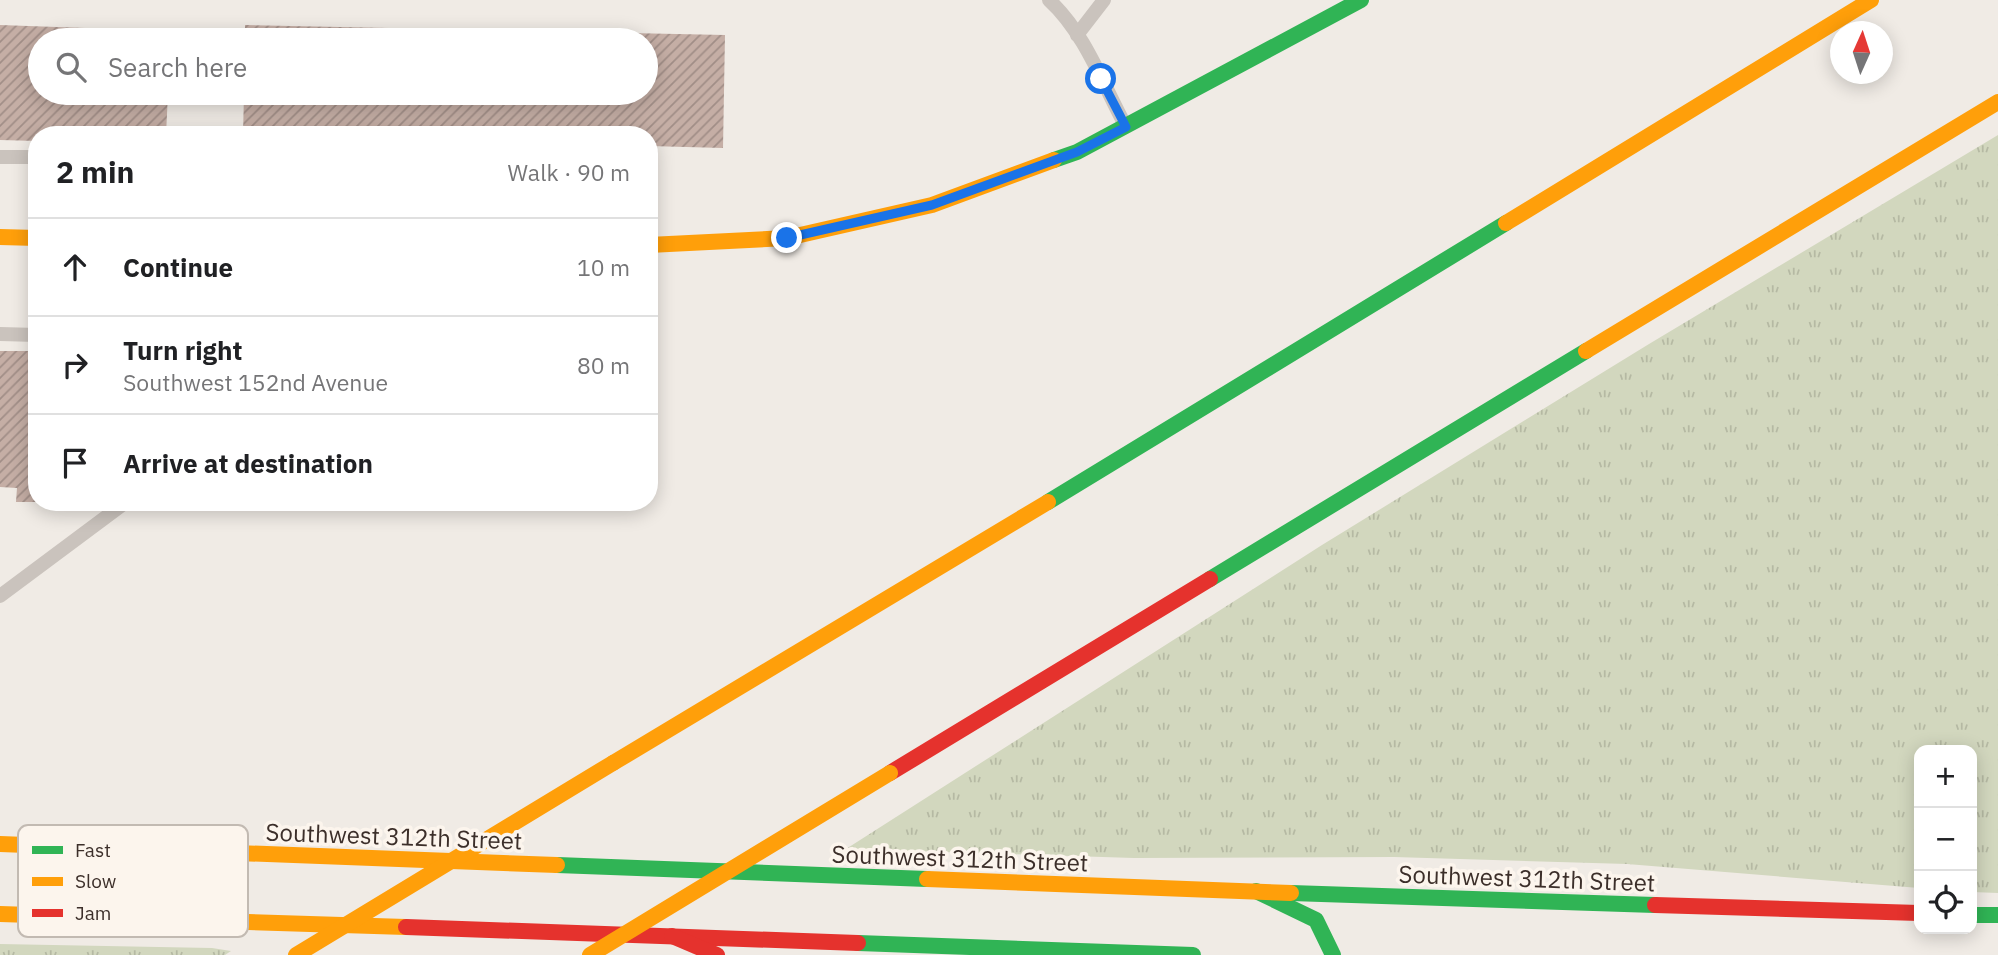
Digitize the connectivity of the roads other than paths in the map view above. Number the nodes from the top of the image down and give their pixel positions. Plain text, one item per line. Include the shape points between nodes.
1 (1049, 0) edge
2 (1104, 0) edge
3 (1361, 0) edge
4 (1871, 0) edge
5 (1077, 35) junction
6 (1998, 102) edge
7 (1126, 127) junction
8 (0, 157) edge
9 (28, 158) edge
10 (0, 237) edge
11 (28, 238) edge
12 (658, 245) edge
13 (0, 334) edge
14 (28, 335) edge
15 (114, 511) edge
16 (0, 596) edge
17 (0, 844) edge
18 (18, 845) edge
19 (248, 853) edge
20 (1256, 891) junction
21 (1914, 913) edge
22 (0, 914) edge
23 (18, 915) edge
24 (1977, 915) edge
25 (1998, 915) edge
26 (248, 922) edge
27 (672, 936) junction
28 (296, 955) edge
29 (590, 955) edge
30 (717, 955) edge
31 (1193, 955) edge
32 (1333, 955) edge

1 - 5 lane
2 - 5 lane
3 - 7 main road
4 - 28 main road, bridge
5 - 7 lane
6 - 29 main road, bridge
7 - 12 main road via 1077,152 932,205 787,238
8 - 9 lane
10 - 11 main road
13 - 14 lane
15 - 16 lane
17 - 18 main road, Southwest 312th Street
19 - 20 main road, Southwest 312th Street
20 - 21 main road, Southwest 312th Street
20 - 32 main road via 1316,920
22 - 23 main road
24 - 25 main road
26 - 27 main road
27 - 30 main road
27 - 31 main road

